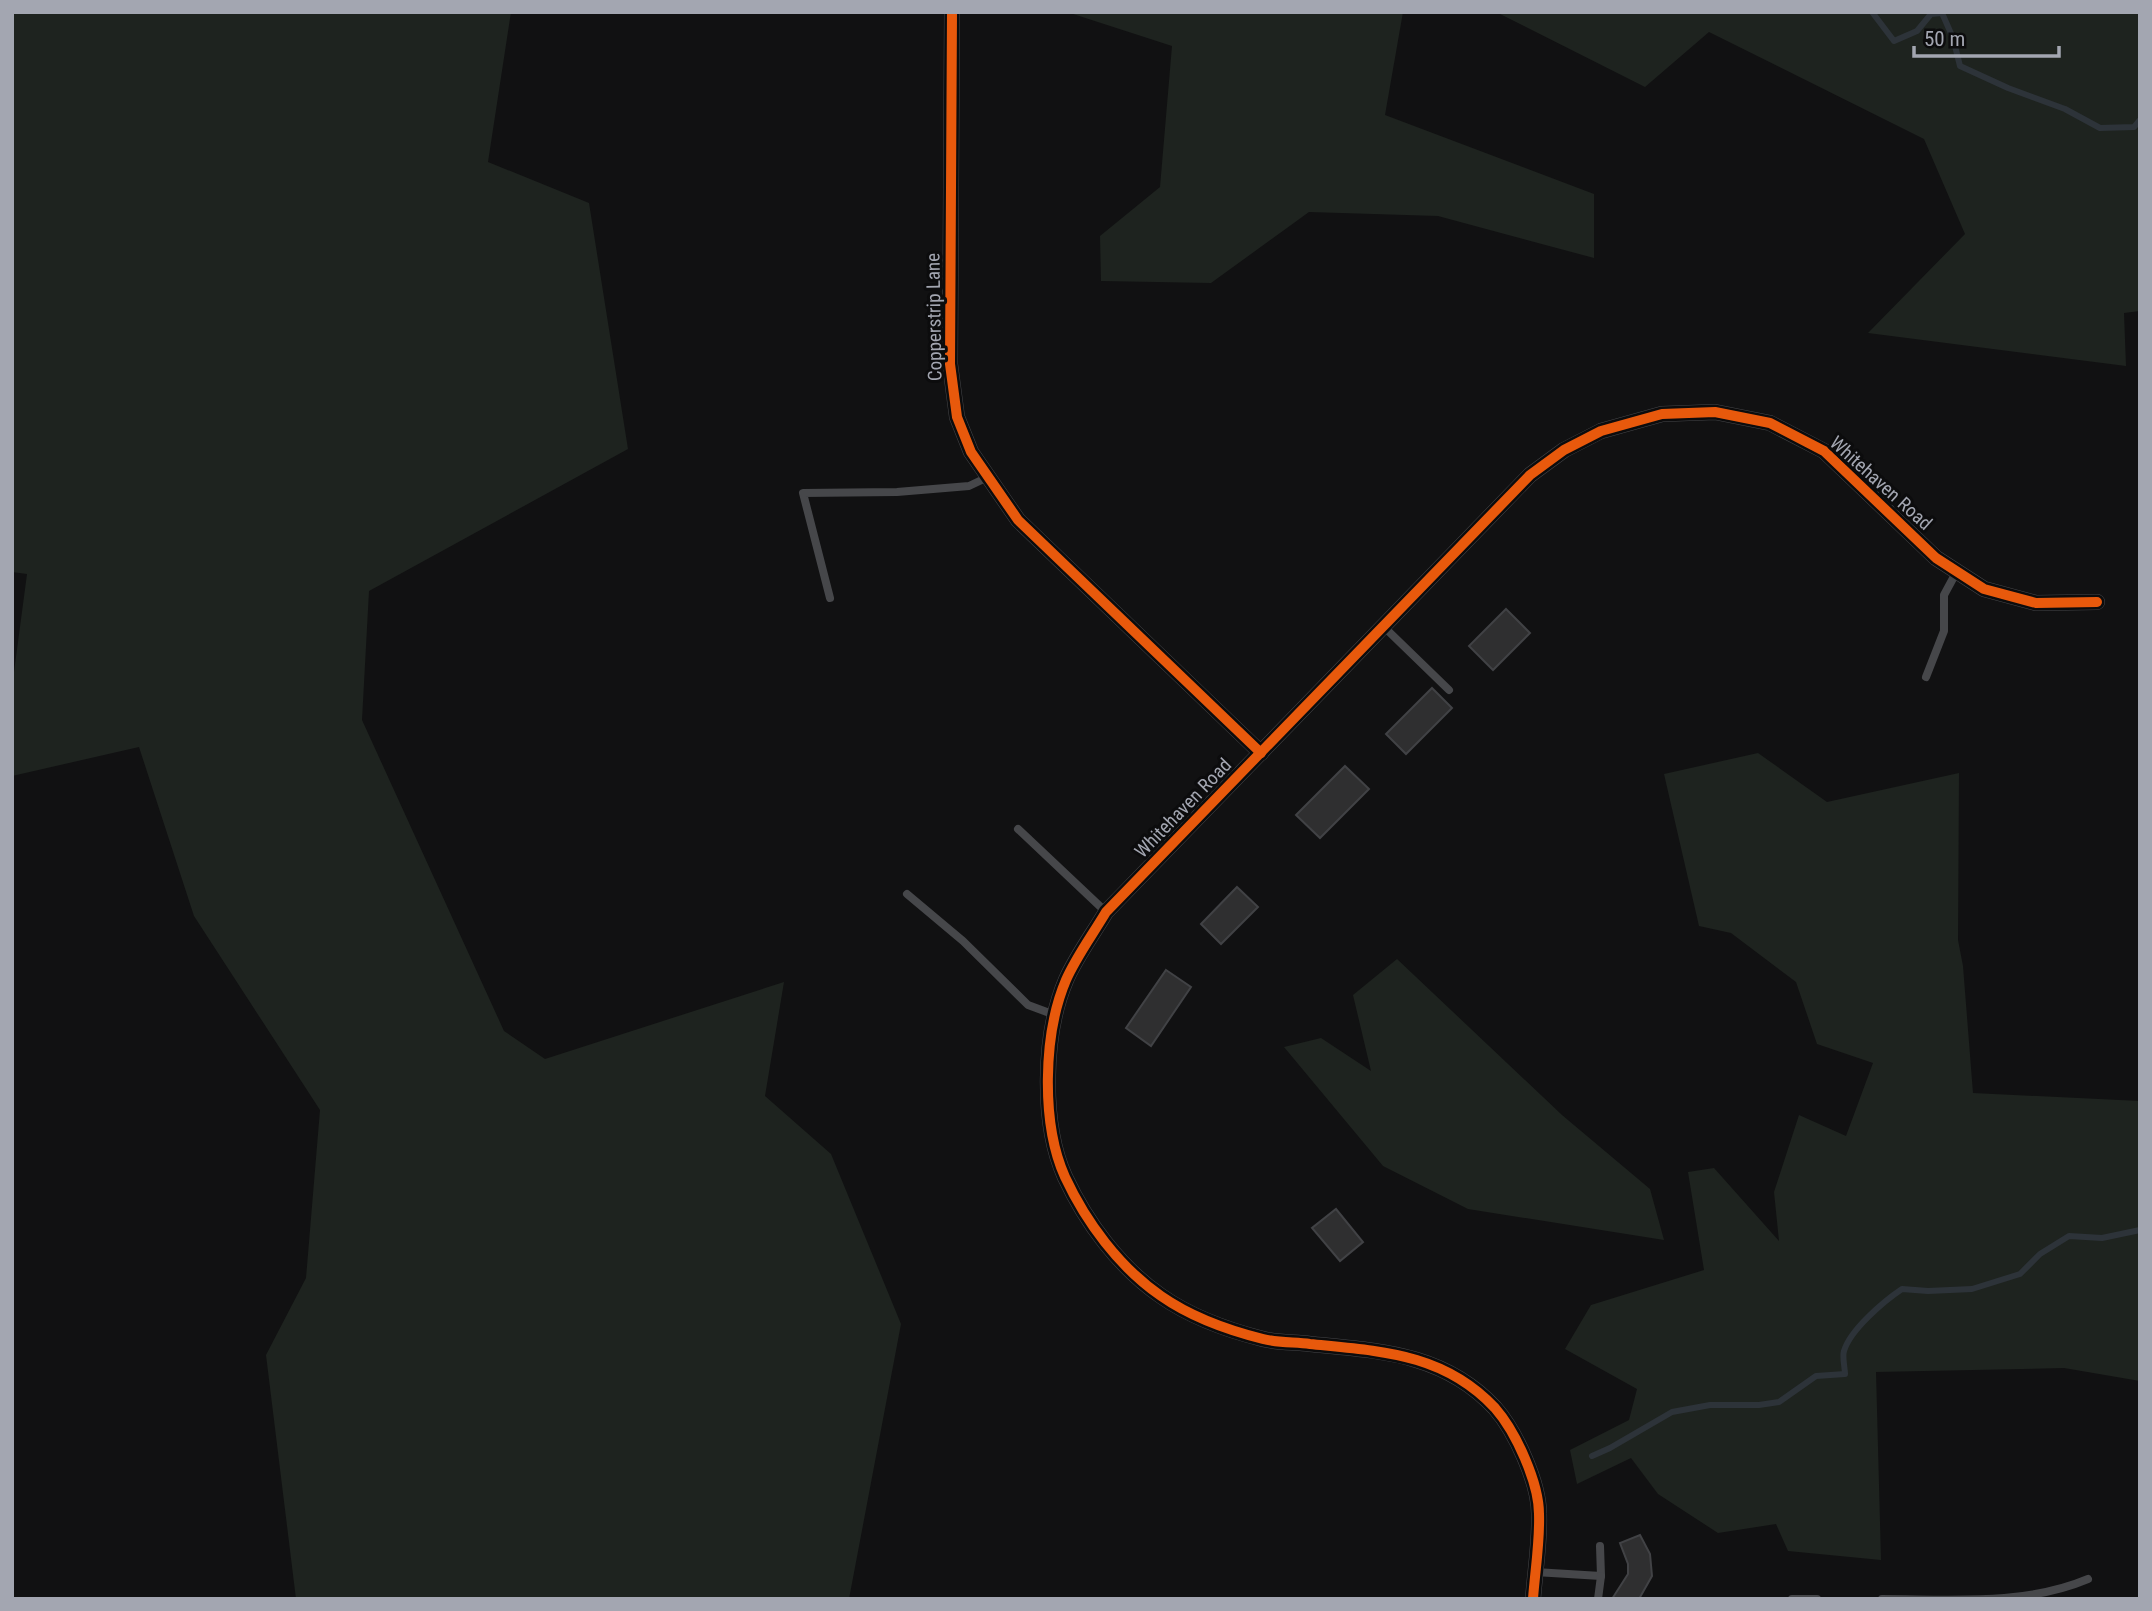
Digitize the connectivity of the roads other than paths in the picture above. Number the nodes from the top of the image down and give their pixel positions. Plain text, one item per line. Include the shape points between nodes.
1 (952, 12) edge
2 (988, 477) junction
3 (1957, 571) junction
4 (830, 598) dead end
5 (2097, 602) dead end
6 (1383, 626) junction
7 (1926, 677) dead end
8 (1449, 690) dead end
9 (1261, 752) junction
10 (1018, 829) dead end
11 (907, 894) dead end
12 (1106, 912) junction
13 (1056, 1015) junction
14 (1600, 1546) dead end
15 (1535, 1572) junction
16 (1601, 1576) junction
17 (2088, 1579) dead end
18 (1533, 1599) edge
19 (1598, 1599) edge
20 (1792, 1599) edge
21 (1817, 1599) edge
22 (1882, 1599) edge

1 - 2 street, Copperstrip Lane via 950,364 957,416 971,452
2 - 4 lane via 969,486 803,493
2 - 9 street, Copperstrip Lane via 1018,520
3 - 5 street, Whitehaven Road via 1984,589 2036,603
3 - 6 street, Whitehaven Road via 1813,445 1770,423 1715,412 1662,414 1601,431 1530,475
3 - 7 lane via 1944,596 1944,631
6 - 8 lane
6 - 9 street, Whitehaven Road
9 - 12 street, Whitehaven Road
10 - 12 lane
11 - 13 lane via 1028,1005
12 - 13 street, Whitehaven Road via 1066,980
13 - 15 street, Whitehaven Road via 1047,1087 1064,1175 1089,1220 1125,1266 1159,1295 1194,1316 1265,1339 1389,1352 1425,1361 1459,1378 1495,1409 1526,1457 1539,1512
14 - 16 lane
15 - 16 lane
15 - 18 street, Whitehaven Road
16 - 19 lane
17 - 22 lane via 2029,1595
20 - 21 lane

